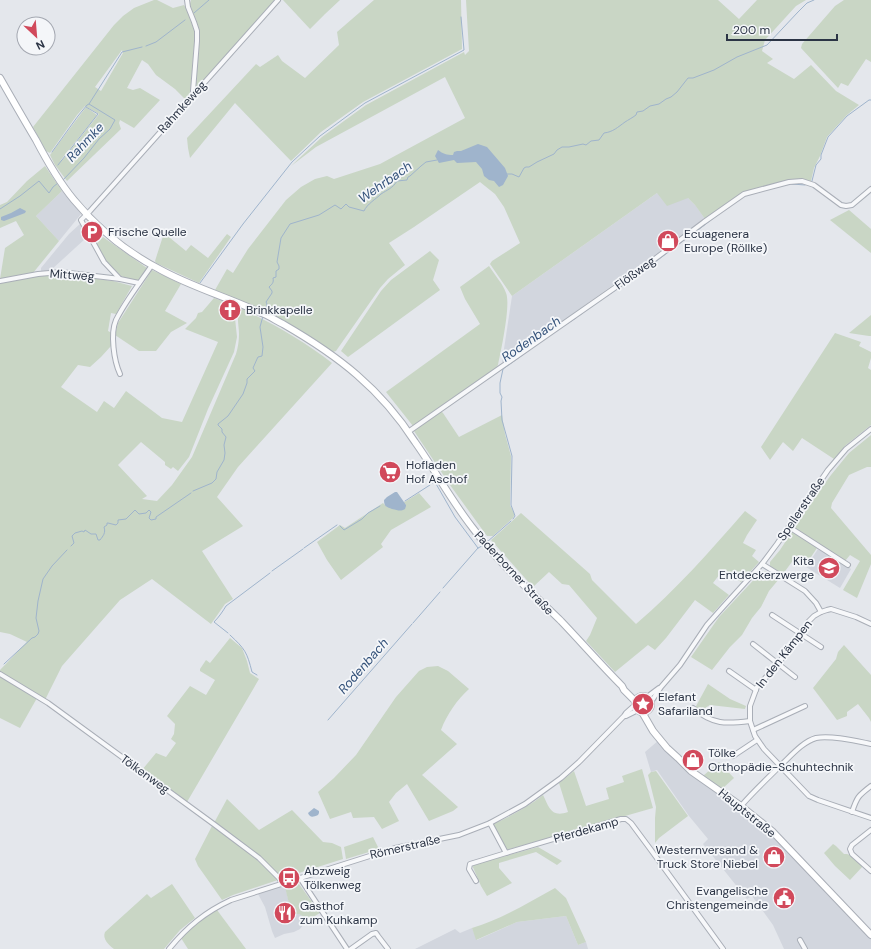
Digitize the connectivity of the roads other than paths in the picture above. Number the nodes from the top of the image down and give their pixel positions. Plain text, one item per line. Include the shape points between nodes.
1 (187, 0) edge
2 (278, 0) edge
3 (0, 78) edge
4 (195, 94) junction
5 (871, 189) edge
6 (87, 214) junction
7 (152, 265) junction
8 (120, 279) junction
9 (0, 281) edge
10 (139, 283) junction
11 (120, 374) dead end
12 (871, 429) edge
13 (408, 432) junction
14 (789, 527) junction
15 (762, 564) junction
16 (848, 565) dead end
17 (821, 612) junction
18 (772, 615) dead end
19 (871, 624) edge
20 (800, 633) junction
21 (753, 644) dead end
22 (821, 647) dead end
23 (778, 664) junction
24 (729, 671) dead end
25 (0, 674) edge
26 (795, 677) dead end
27 (661, 687) junction
28 (756, 690) junction
29 (649, 700) junction
30 (640, 706) junction
31 (805, 706) dead end
32 (693, 708) dead end
33 (750, 721) junction
34 (753, 730) junction
35 (757, 740) junction
36 (871, 744) edge
37 (733, 756) dead end
38 (780, 766) junction
39 (871, 786) edge
40 (741, 806) junction
41 (852, 812) junction
42 (871, 818) edge
43 (490, 823) junction
44 (871, 830) edge
45 (506, 853) junction
46 (871, 872) edge
47 (300, 878) junction
48 (476, 881) dead end
49 (282, 883) junction
50 (871, 935) edge
51 (800, 940) dead end
52 (169, 949) edge
53 (346, 949) edge
54 (351, 949) edge
55 (388, 949) edge
56 (723, 949) edge
57 (805, 949) edge

1 - 4 street via 197,31 193,91
2 - 4 street, Rahmkeweg
3 - 6 main road, Paderborner Straße via 48,163
4 - 6 street, Rahmkeweg
5 - 13 street, Flößweg via 852,205 846,206 814,185 802,181 744,194
6 - 7 main road, Paderborner Straße via 115,240
6 - 8 street, Mittweg via 81,220 104,262
7 - 10 street
7 - 13 main road, Paderborner Straße via 185,282 263,313 313,342 342,362 372,389
8 - 9 street, Mittweg via 61,272
8 - 10 street, Mittweg
10 - 11 street via 114,326 115,360
12 - 14 street, Spellerstraße via 846,449 828,470
13 - 30 main road, Paderborner Straße via 485,544
14 - 15 street, Spellerstraße
14 - 16 street
15 - 17 street via 805,591
15 - 27 street, Spellerstraße via 707,625 680,665
17 - 19 street, In den Kämpen via 835,610
17 - 20 street, In den Kämpen via 809,621
18 - 20 street
20 - 22 street
20 - 23 street, In den Kämpen
21 - 23 street
23 - 26 street
23 - 28 street, In den Kämpen
24 - 28 street
25 - 49 street, Tölkenweg via 48,703 215,825 259,858
27 - 29 street, Spellerstraße
27 - 29 street, Spellerstraße
28 - 33 street, In den Kämpen via 750,706
29 - 30 main road via 651,705
29 - 30 main road via 643,696
30 - 40 main road, Hauptstraße via 653,730 667,748 691,771
30 - 43 street, Römerstraße via 626,714 561,778 525,804
31 - 34 street
32 - 33 street via 718,722
33 - 34 street, In den Kämpen
34 - 35 street, In den Kämpen
35 - 37 street
35 - 38 street, In den Kämpen
36 - 38 street via 827,737 816,738 801,747
38 - 40 street
38 - 41 street, In den Kämpen via 808,796
39 - 41 street via 856,799
40 - 50 main road, Hauptstraße via 772,831
41 - 42 street, In den Kämpen
43 - 45 street
43 - 47 street, Römerstraße via 459,835 395,848
44 - 46 street via 850,849
45 - 48 street, Pferdekamp via 470,864 469,869
45 - 56 street, Pferdekamp via 626,819
47 - 49 street, Römerstraße
47 - 53 street
49 - 52 street, Römerstraße via 230,900 210,911 179,936
51 - 57 street
54 - 55 street via 376,933

